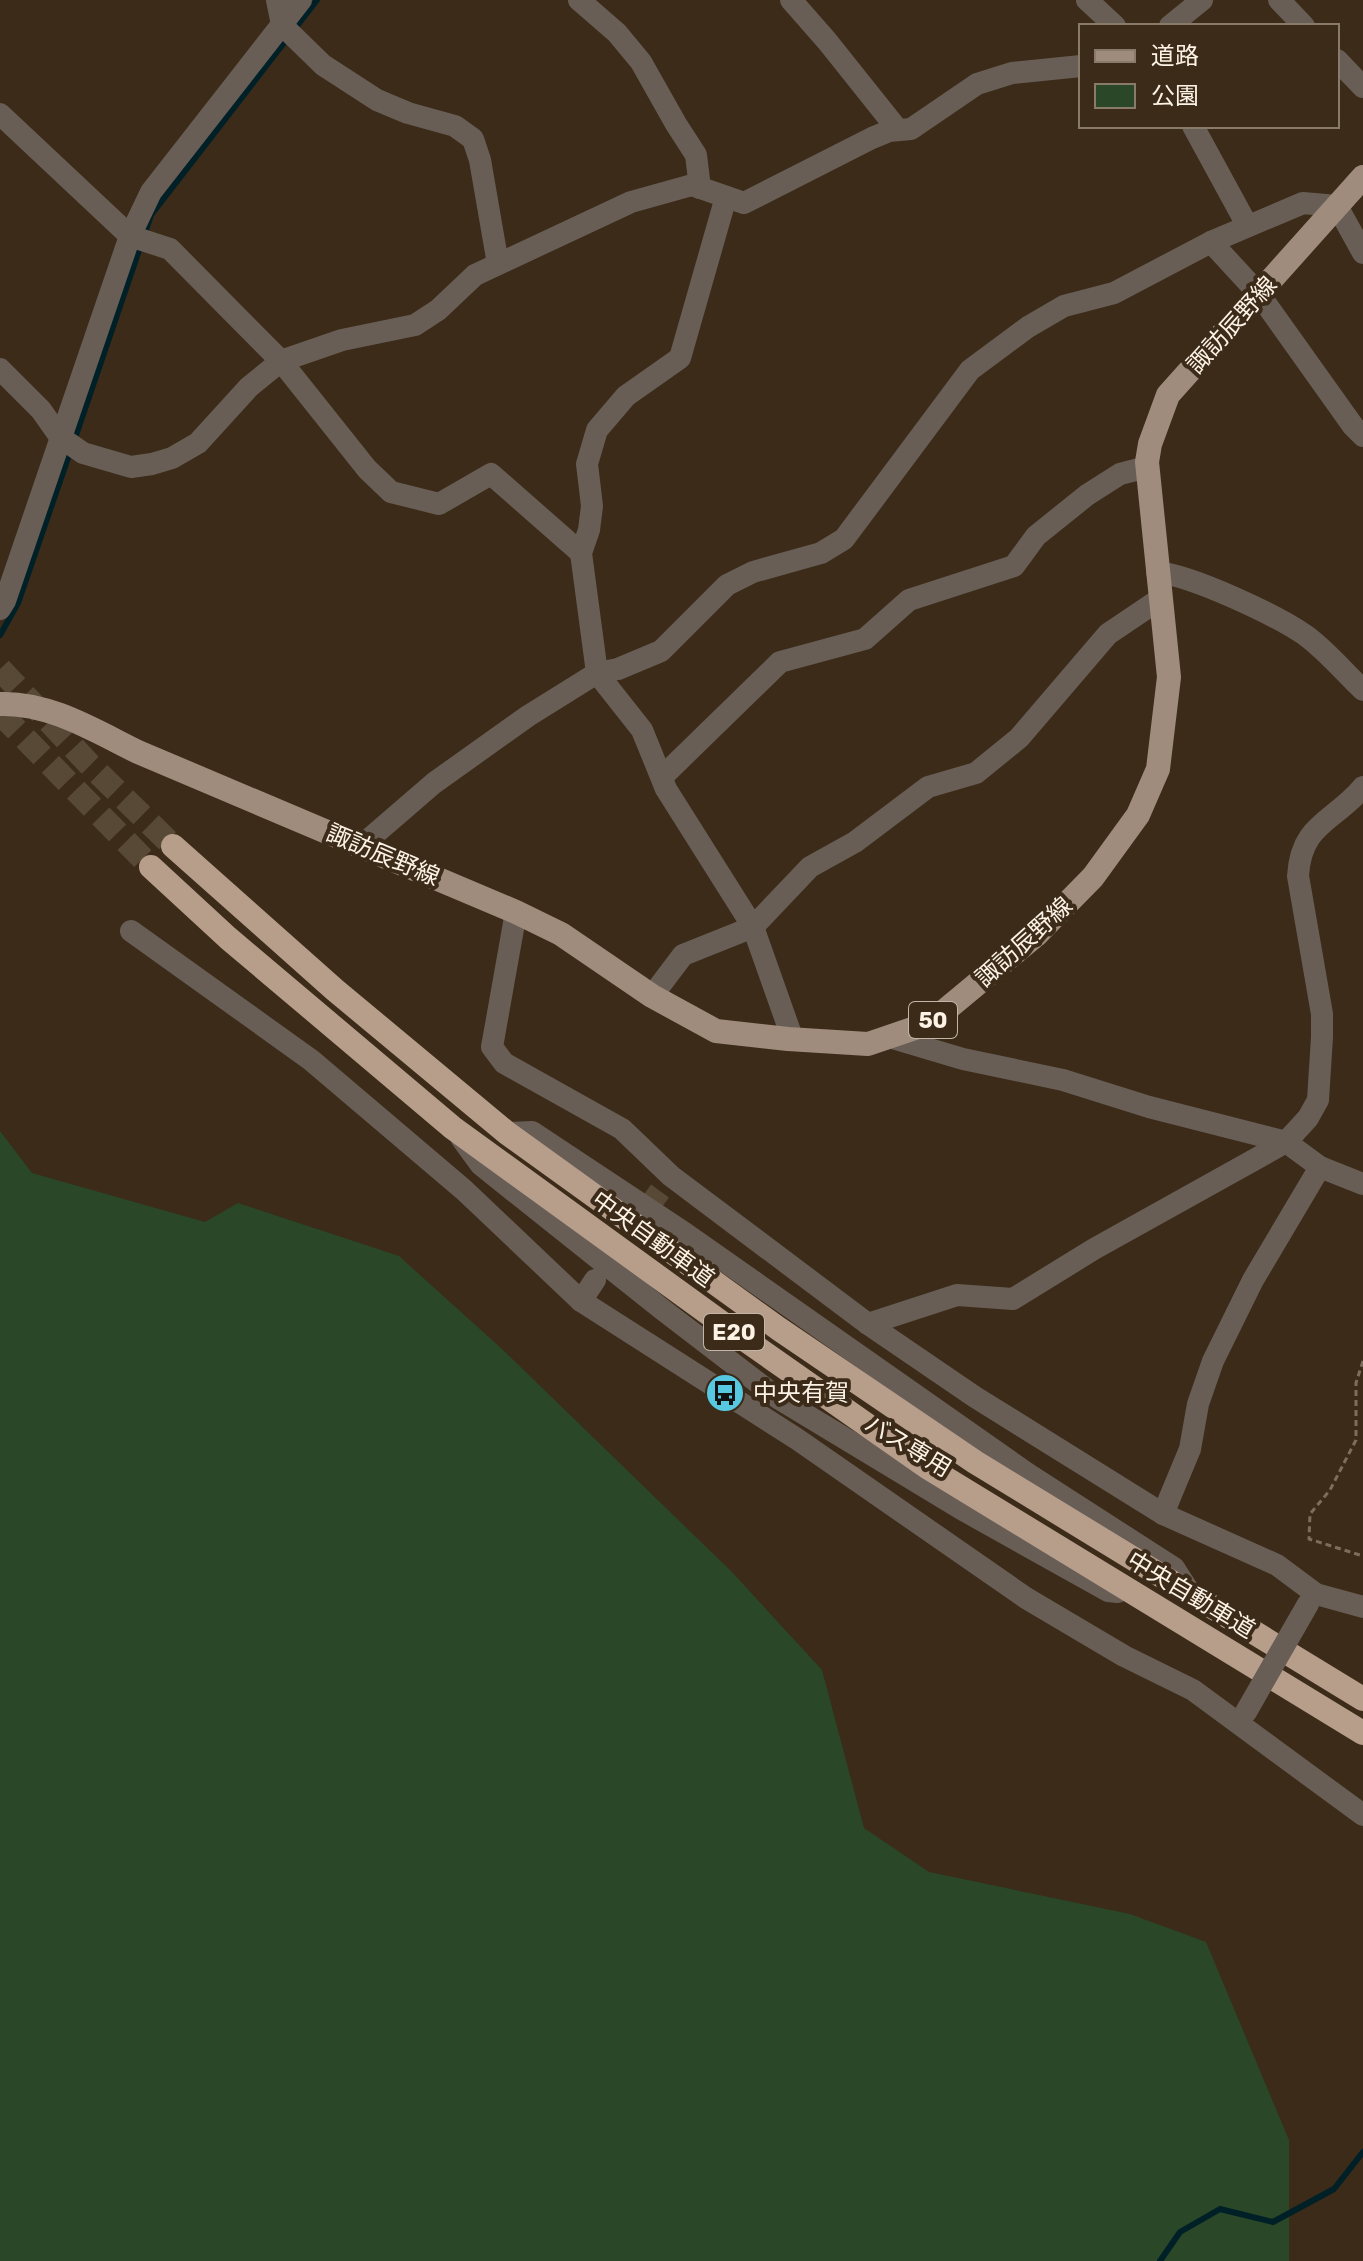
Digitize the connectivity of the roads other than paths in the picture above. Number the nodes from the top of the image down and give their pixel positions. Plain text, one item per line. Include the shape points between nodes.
1 (277, 0) edge
2 (301, 0) edge
3 (579, 0) edge
4 (791, 0) edge
5 (1087, 0) edge
6 (1202, 0) edge
7 (1279, 0) edge
8 (1113, 24) edge
9 (1172, 24) edge
10 (1302, 24) edge
11 (282, 25) junction
12 (1339, 62) edge
13 (1079, 66) edge
14 (1363, 87) edge
15 (0, 114) edge
16 (1194, 128) edge
17 (898, 130) junction
18 (1363, 177) edge
19 (700, 188) junction
20 (726, 197) junction
21 (1337, 206) junction
22 (1247, 225) junction
23 (130, 236) junction
24 (1211, 242) junction
25 (1363, 253) edge
26 (498, 264) junction
27 (1259, 294) junction
28 (281, 361) junction
29 (0, 369) edge
30 (1363, 436) edge
31 (60, 437) junction
32 (1147, 467) junction
33 (581, 553) junction
34 (1157, 572) junction
35 (1160, 599) junction
36 (0, 609) edge
37 (597, 673) junction
38 (1363, 690) edge
39 (0, 704) edge
40 (662, 777) junction
41 (1363, 787) edge
42 (173, 846) tunnel mouth
43 (361, 846) junction
44 (151, 867) tunnel mouth
45 (516, 912) junction
46 (753, 927) junction
47 (131, 931) dead end
48 (652, 996) junction
49 (889, 1037) junction
50 (793, 1040) junction
51 (1286, 1142) junction
52 (1320, 1167) junction
53 (1363, 1184) edge
54 (595, 1280) tunnel mouth
55 (581, 1301) junction
56 (868, 1324) junction
57 (1163, 1514) junction
58 (1312, 1599) junction
59 (1363, 1607) edge
60 (1363, 1699) edge
61 (1243, 1717) junction
62 (1363, 1733) edge
63 (1363, 1815) edge

1 - 11 street
2 - 11 street
3 - 19 street via 641,62 696,155
4 - 17 street
5 - 8 street
6 - 9 street
7 - 10 street
11 - 23 street via 151,192
11 - 26 street via 323,65 377,100 455,126 473,139
12 - 14 street
13 - 17 street via 1012,73 977,84 911,129
15 - 23 street
16 - 22 street
17 - 20 street via 744,203
18 - 21 main road, 諏訪辰野線 / 50
19 - 20 street
19 - 26 street via 692,185 631,202
20 - 33 street via 680,358 626,396 597,430 587,464 592,506
21 - 22 street via 1303,203
21 - 25 street
21 - 27 main road, 諏訪辰野線 / 50
22 - 24 street
23 - 28 street via 170,249
23 - 31 street
24 - 27 street
24 - 37 street via 1114,293 1064,306 1028,327 970,370 844,539 821,553 727,585 661,651
26 - 28 street via 475,275 415,325 342,340
27 - 30 street
27 - 32 main road, 諏訪辰野線 / 50 via 1168,395
28 - 31 street via 198,443 172,458 131,467 83,453
28 - 33 street via 391,492 439,504 491,474
29 - 31 street
31 - 36 street
32 - 34 main road, 諏訪辰野線 / 50
32 - 40 street via 1120,474 1087,495 1036,536 1014,566 909,600 865,639 780,662
33 - 37 street
34 - 35 main road, 諏訪辰野線 / 50
34 - 38 street via 1178,575 1305,635
35 - 46 street via 1108,634 1019,738 976,773 928,787 855,842 810,867
35 - 49 main road, 諏訪辰野線 / 50 via 1169,677 1158,769 1138,815 1093,877 1036,935 930,1023
37 - 40 street via 642,730
37 - 43 street via 434,783
39 - 43 main road, 諏訪辰野線 / 50 via 20,704 79,722
40 - 46 street
41 - 51 street via 1322,822 1299,855 1322,1037 1318,1100
42 - 60 highway, 中央自動車道 / E20 via 507,1133 779,1329 975,1462
43 - 45 main road, 諏訪辰野線 / 50
44 - 62 highway, 中央自動車道 / E20 via 453,1128 724,1325 927,1467
45 - 48 main road, 諏訪辰野線 / 50 via 561,934
45 - 56 street via 492,1047 504,1063 622,1129 665,1184
46 - 48 street via 683,955
46 - 50 street
47 - 55 street via 311,1060 464,1190
48 - 50 main road, 諏訪辰野線 / 50 via 716,1031
49 - 50 main road, 諏訪辰野線 / 50 via 868,1044
49 - 51 street
51 - 52 street
51 - 56 street via 1013,1299 957,1295
52 - 53 street
52 - 57 street via 1253,1280 1213,1361 1190,1449
54 - 55 street
55 - 61 street via 797,1439 1026,1598
56 - 57 street
57 - 58 street via 1277,1565
58 - 59 street
58 - 61 street, bridge
61 - 63 street

